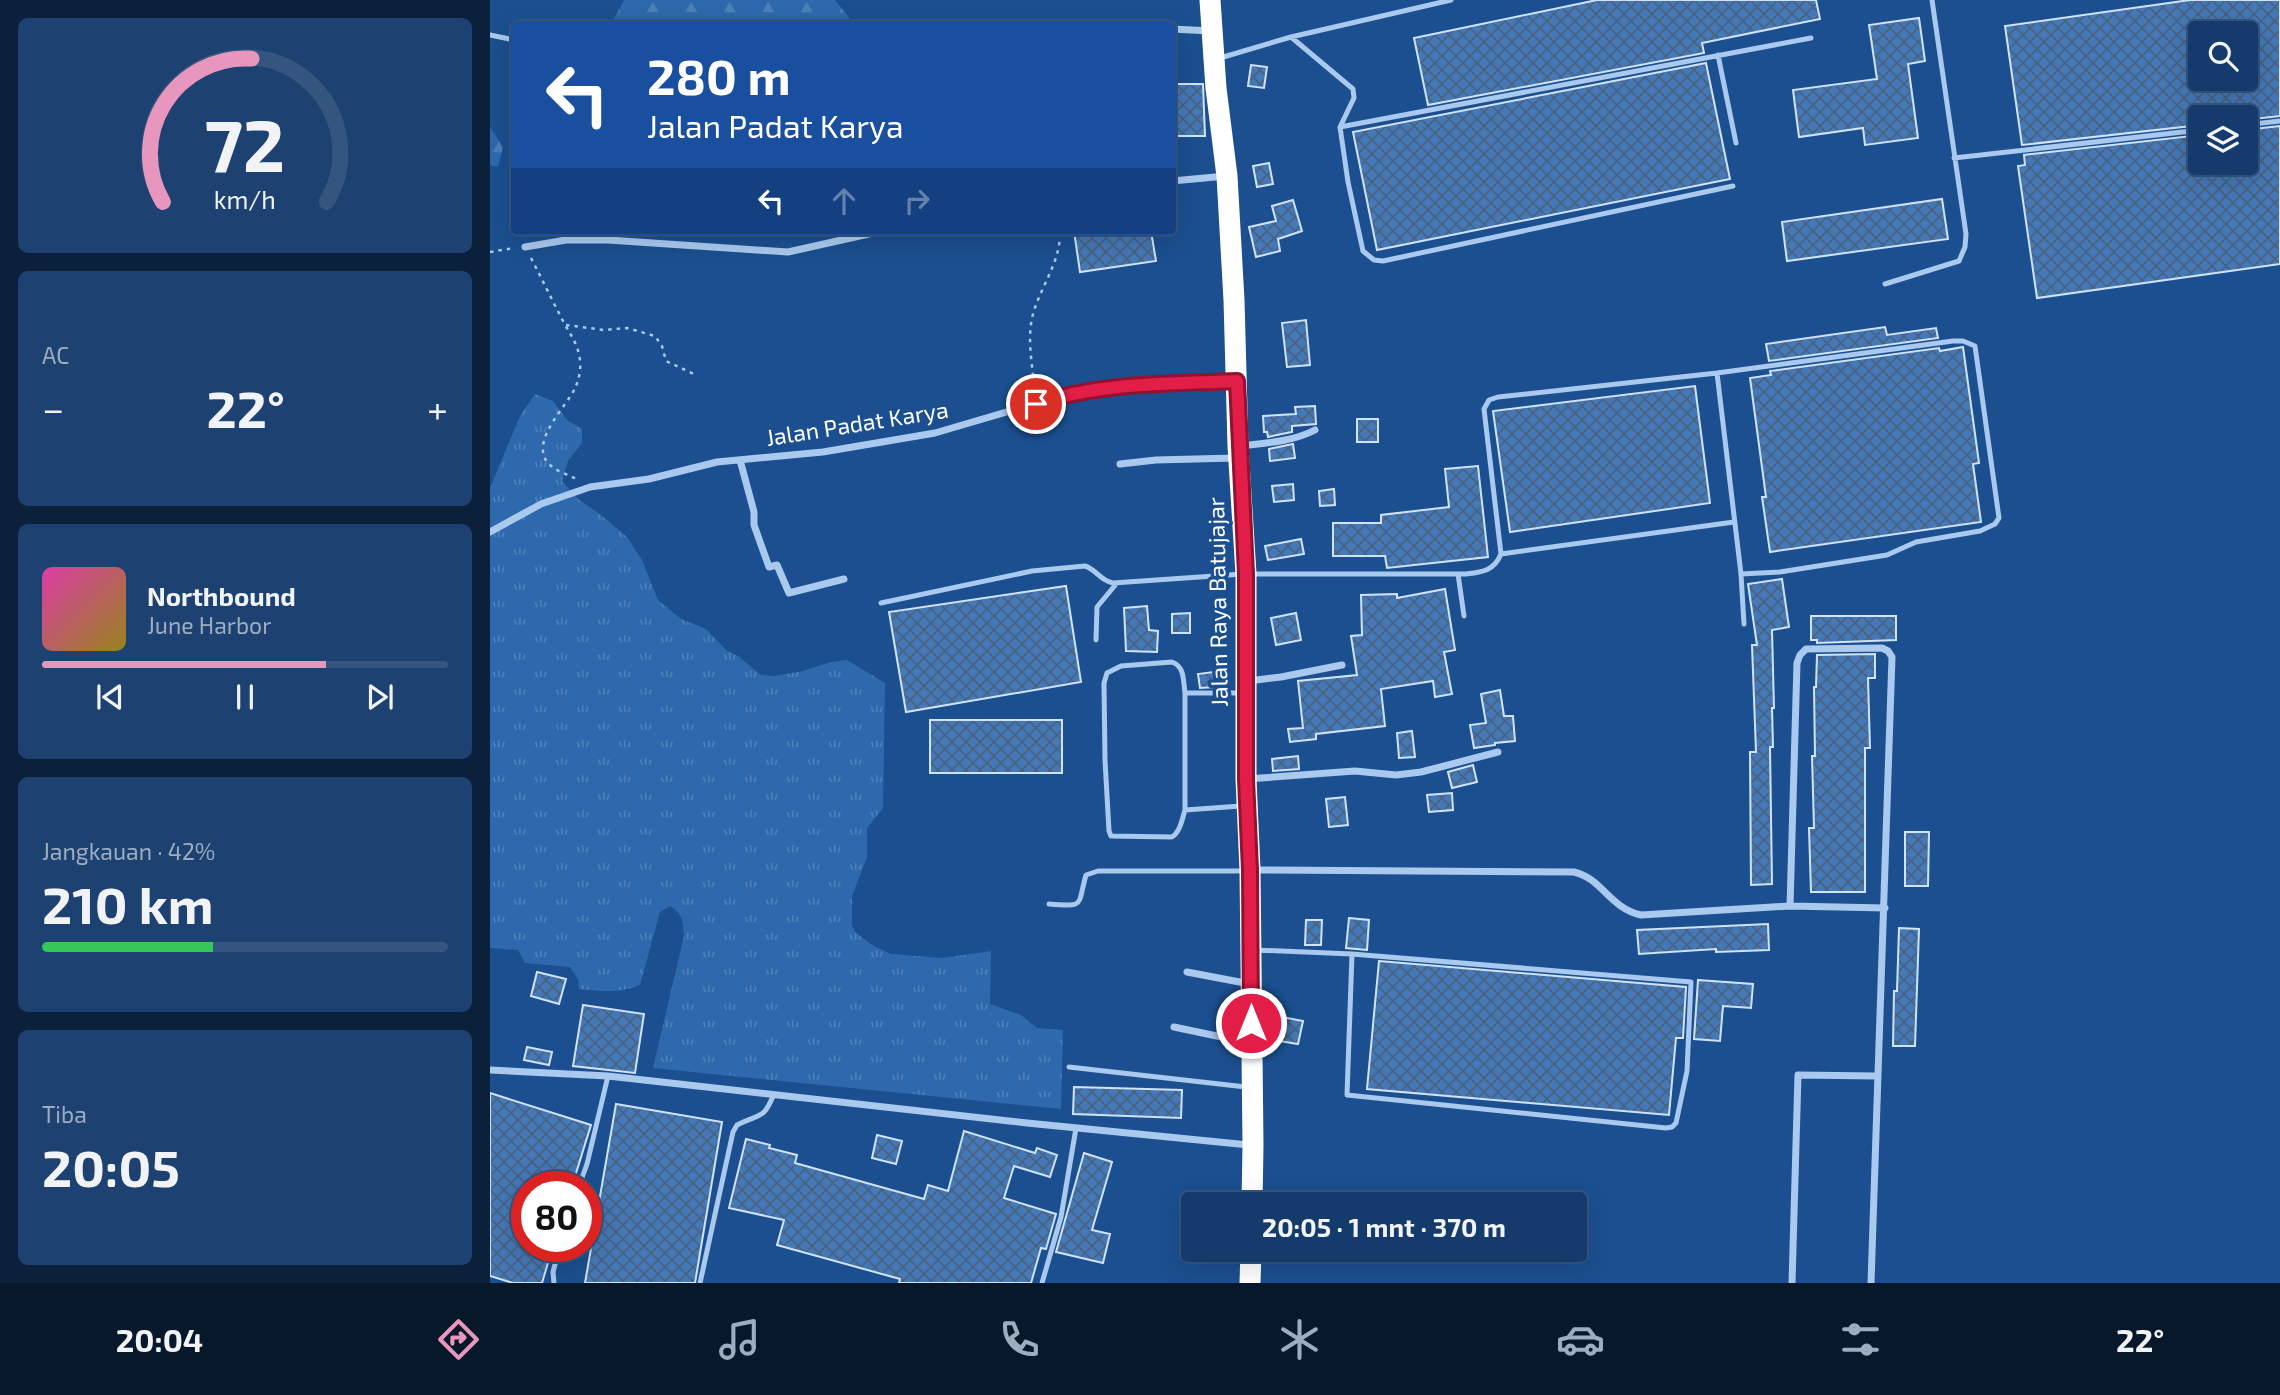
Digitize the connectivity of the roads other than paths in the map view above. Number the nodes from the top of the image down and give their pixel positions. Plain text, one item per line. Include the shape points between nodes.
1 (1210, 0) edge
2 (1451, 0) edge
3 (1932, 0) edge
4 (1176, 29) edge
5 (1211, 31) junction
6 (490, 36) edge
7 (1292, 37) junction
8 (1811, 38) dead end
9 (511, 40) edge
10 (1718, 55) junction
11 (1214, 59) junction
12 (2280, 121) edge
13 (2258, 124) edge
14 (1340, 127) junction
15 (2188, 131) edge
16 (1736, 143) dead end
17 (1954, 158) junction
18 (1227, 176) junction
19 (1176, 181) edge
20 (1733, 186) dead end
21 (565, 235) edge
22 (864, 235) edge
23 (525, 247) road end
24 (1885, 284) dead end
25 (1717, 373) junction
26 (1237, 381) junction
27 (1315, 430) dead end
28 (1239, 452) junction
29 (740, 460) junction
30 (1120, 464) dead end
31 (1734, 522) junction
32 (490, 531) edge
33 (1501, 554) junction
34 (1246, 574) junction
35 (1458, 574) junction
36 (1741, 574) junction
37 (844, 579) dead end
38 (1117, 583) junction
39 (881, 603) dead end
40 (1464, 616) dead end
41 (1744, 624) dead end
42 (1096, 640) dead end
43 (1342, 665) dead end
44 (1246, 687) junction
45 (1185, 693) junction
46 (1498, 752) dead end
47 (1246, 779) junction
48 (1247, 806) junction
49 (1185, 810) junction
50 (1250, 870) junction
51 (1049, 904) dead end
52 (1790, 906) junction
53 (1885, 908) junction
54 (1250, 950) junction
55 (1352, 954) junction
56 (1187, 972) dead end
57 (1251, 984) junction
58 (1174, 1027) dead end
59 (1251, 1043) junction
60 (1069, 1067) dead end
61 (490, 1070) edge
62 (608, 1076) junction
63 (1877, 1076) junction
64 (1252, 1088) junction
65 (775, 1094) junction
66 (1076, 1128) junction
67 (1253, 1145) junction
68 (584, 1171) edge
69 (1252, 1192) edge
70 (556, 1262) edge
71 (1251, 1262) edge
72 (554, 1283) edge
73 (700, 1283) edge
74 (1042, 1283) edge
75 (1250, 1283) edge
76 (1792, 1283) edge
77 (1871, 1283) edge

1 - 5 highway, Jalan Raya Batujajar
2 - 7 lane
3 - 17 lane
4 - 5 street
5 - 11 highway, Jalan Raya Batujajar
6 - 9 lane
7 - 11 lane
7 - 14 lane via 1353,89 1354,98
8 - 10 lane
10 - 14 lane
10 - 16 lane
11 - 18 highway, Jalan Raya Batujajar
12 - 13 lane
14 - 20 lane via 1363,251 1374,260
15 - 17 lane
17 - 24 lane via 1966,234 1962,256 1959,261
18 - 19 street
18 - 26 highway, Jalan Raya Batujajar
21 - 22 street via 788,252
21 - 23 street
25 - 31 lane
25 - 33 lane via 1489,400 1484,409
25 - 36 lane via 1953,341 1971,344 1977,349 1999,518 1980,531 1916,542 1890,554
26 - 28 highway, Jalan Raya Batujajar
26 - 29 street, Jalan Padat Karya via 1115,386 1058,397 935,433
27 - 28 street
28 - 30 street
28 - 34 highway, Jalan Raya Batujajar
29 - 32 street, Jalan Padat Karya via 590,487 541,504
29 - 37 street via 769,567 777,565 789,593
31 - 33 lane
31 - 36 lane
33 - 35 lane via 1491,569
34 - 35 lane
34 - 38 lane
34 - 44 highway, Jalan Raya Batujajar
35 - 40 lane
36 - 41 lane
38 - 39 lane via 1104,581 1085,566 1032,571
38 - 42 lane via 1097,607
43 - 44 street
44 - 45 lane
44 - 47 highway, Jalan Raya Batujajar
45 - 49 lane
45 - 49 lane via 1182,669 1172,662 1121,666 1107,673 1104,682 1111,836 1172,837
46 - 47 street via 1396,775 1355,771
47 - 48 highway, Jalan Raya Batujajar
48 - 49 lane
48 - 50 highway, Jalan Raya Batujajar
50 - 51 lane via 1098,871 1086,875 1078,904
50 - 52 street via 1574,872 1591,879 1619,907 1641,915
50 - 54 highway, Jalan Raya Batujajar
52 - 53 street
52 - 53 street via 1797,663 1807,649 1882,648 1892,657
53 - 63 street
54 - 55 lane
54 - 57 highway, Jalan Raya Batujajar
55 - 55 lane via 1691,982 1687,1071 1676,1123 1666,1128 1347,1096
56 - 57 street
57 - 59 highway, Jalan Raya Batujajar
58 - 59 street
59 - 64 highway, Jalan Raya Batujajar
60 - 64 lane
61 - 62 street
62 - 65 street
62 - 68 lane
63 - 76 street via 1798,1074
63 - 77 street
64 - 67 highway, Jalan Raya Batujajar
65 - 66 street
65 - 73 lane via 762,1116 737,1125 733,1132
66 - 67 street
66 - 74 lane via 1061,1217
67 - 69 highway, Jalan Raya Batujajar
70 - 72 lane
71 - 75 highway

